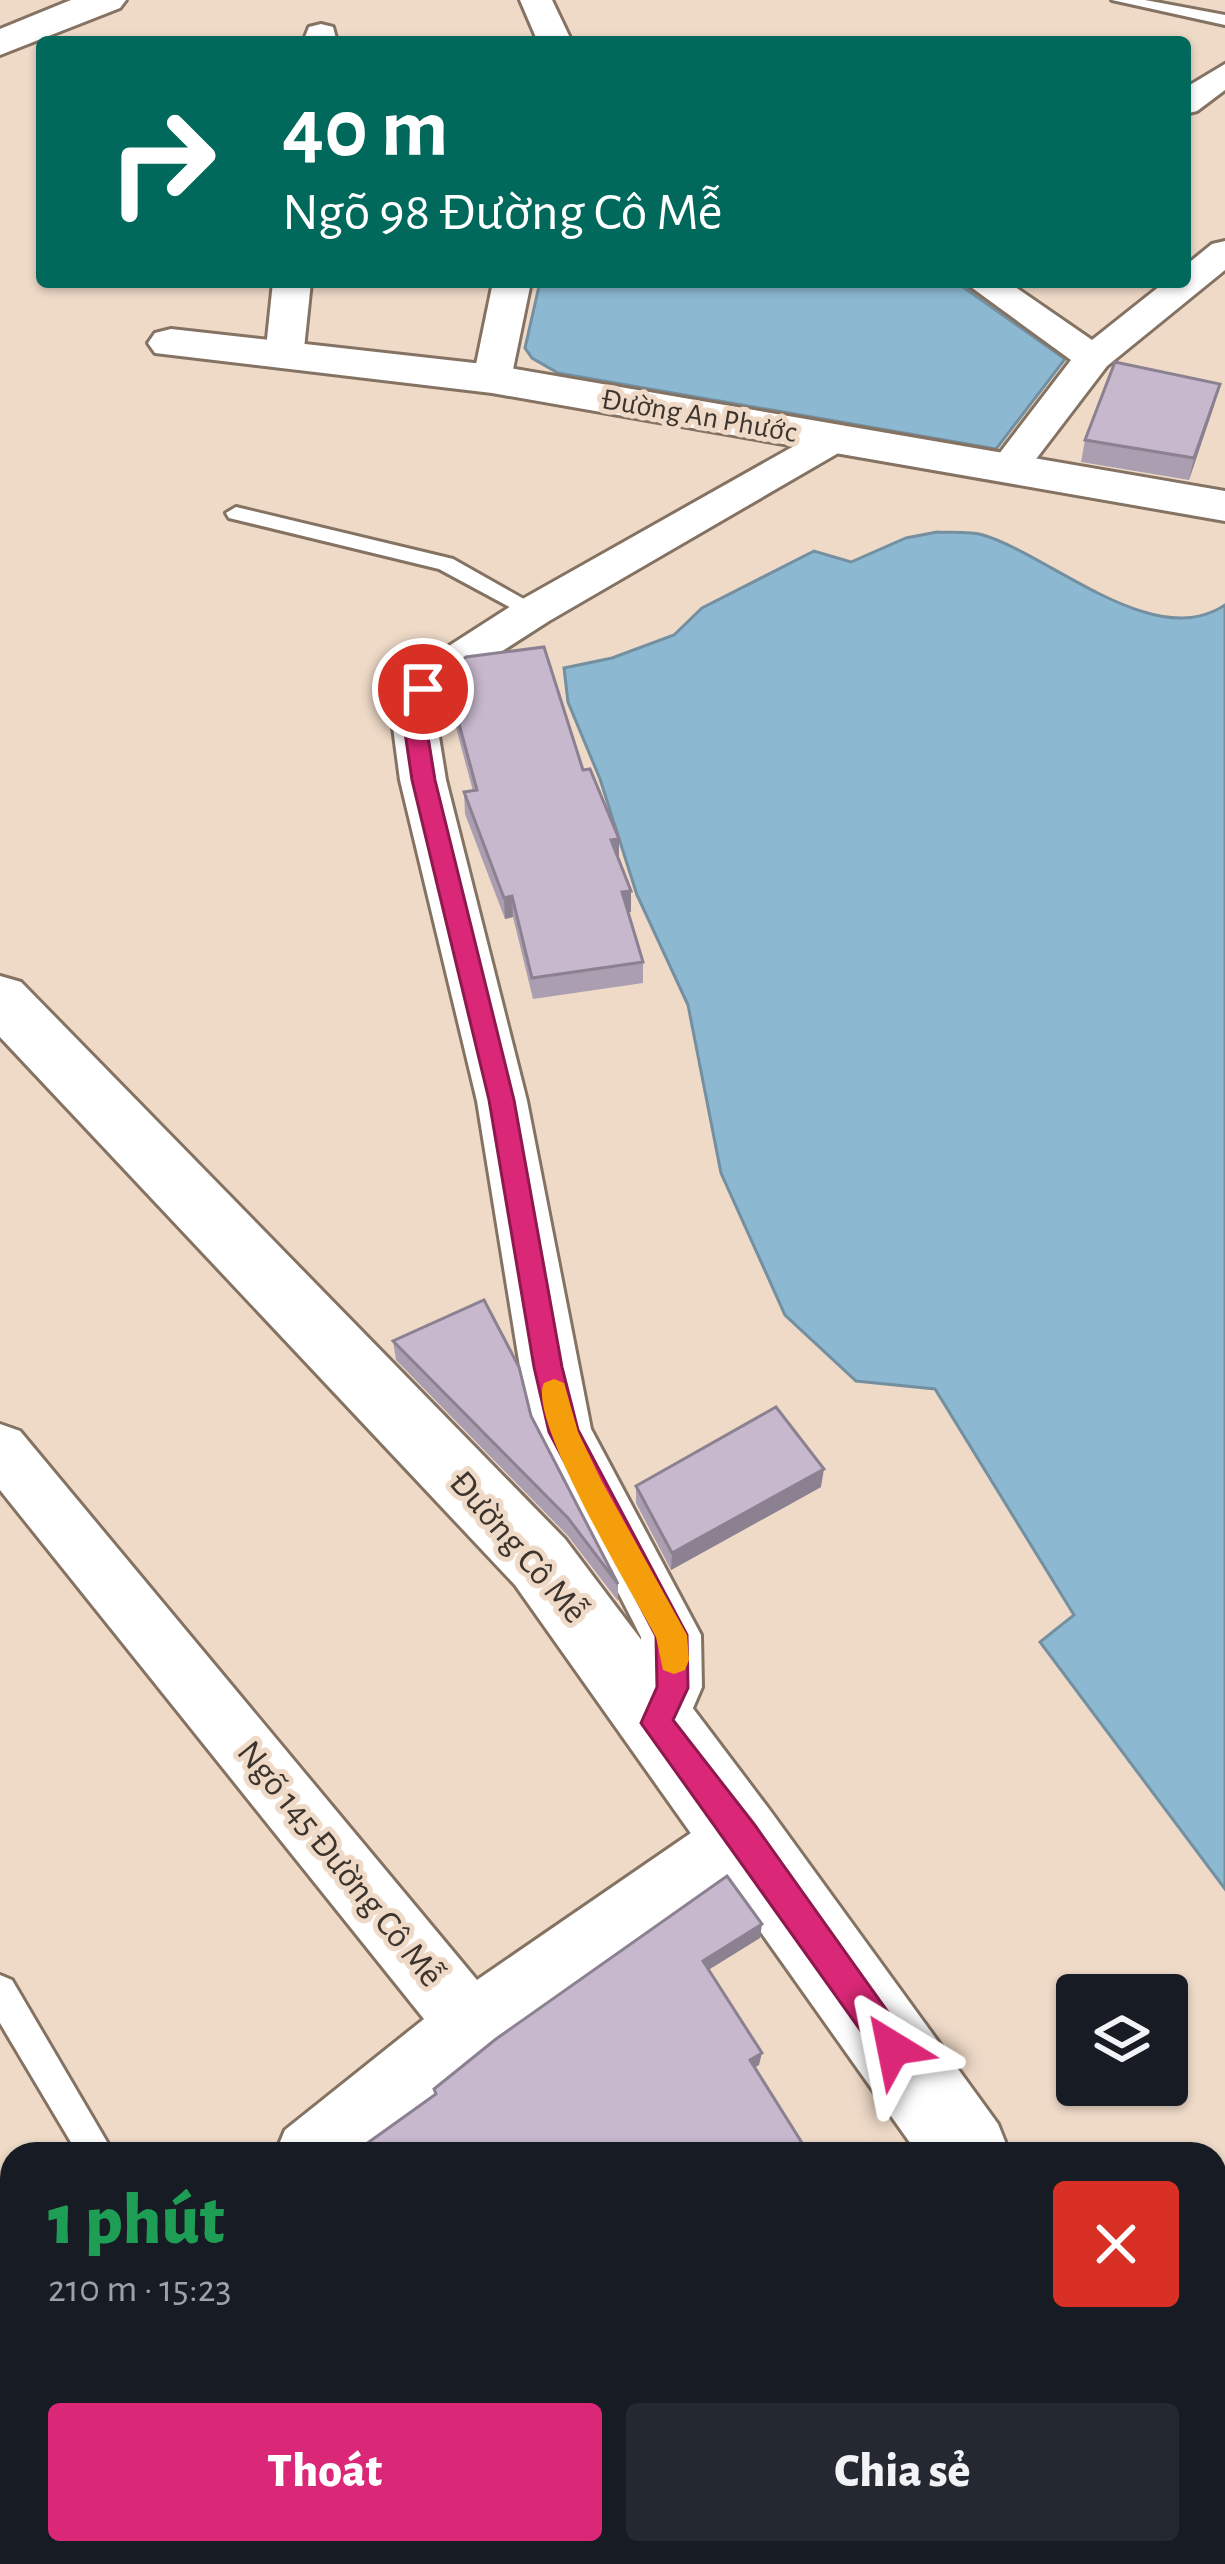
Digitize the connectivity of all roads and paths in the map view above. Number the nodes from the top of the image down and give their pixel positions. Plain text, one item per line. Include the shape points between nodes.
1 (106, 0) edge
2 (536, 0) edge
3 (1120, 0) edge
4 (1225, 20) edge
5 (552, 36) edge
6 (0, 43) edge
7 (1225, 74) edge
8 (1191, 100) edge
9 (1225, 252) edge
10 (1191, 279) edge
11 (291, 288) edge
12 (511, 288) edge
13 (1004, 288) edge
14 (1180, 288) edge
15 (172, 343) dead end
16 (284, 358) junction
17 (1093, 358) junction
18 (492, 379) junction
19 (833, 440) junction
20 (1009, 467) junction
21 (1225, 506) edge
22 (236, 513) dead end
23 (534, 611) junction
24 (0, 998) edge
25 (0, 1448) edge
26 (656, 1723) junction
27 (742, 1834) junction
28 (0, 1992) edge
29 (471, 2024) junction
30 (90, 2142) edge
31 (324, 2142) edge
32 (960, 2142) edge

1 - 6 street
2 - 5 street
3 - 4 lane
7 - 8 street
9 - 10 street
11 - 16 street
12 - 18 street
13 - 17 street
14 - 17 street
15 - 16 street, Đường An Phước
16 - 18 street, Đường An Phước
17 - 20 street
18 - 19 street, Đường An Phước
19 - 20 street, Đường An Phước
19 - 23 street
20 - 21 street, Đường An Phước
22 - 23 lane via 446,564
23 - 26 street via 453,663 423,689 413,712 502,1100 564,1432 671,1635 672,1688
24 - 26 street, Đường Cô Mễ via 540,1562
25 - 29 street, Ngõ 145 Đường Cô Mễ
26 - 27 street, Đường Cô Mễ
27 - 29 street
27 - 32 street, Đường Cô Mễ
28 - 30 lane
29 - 31 street

